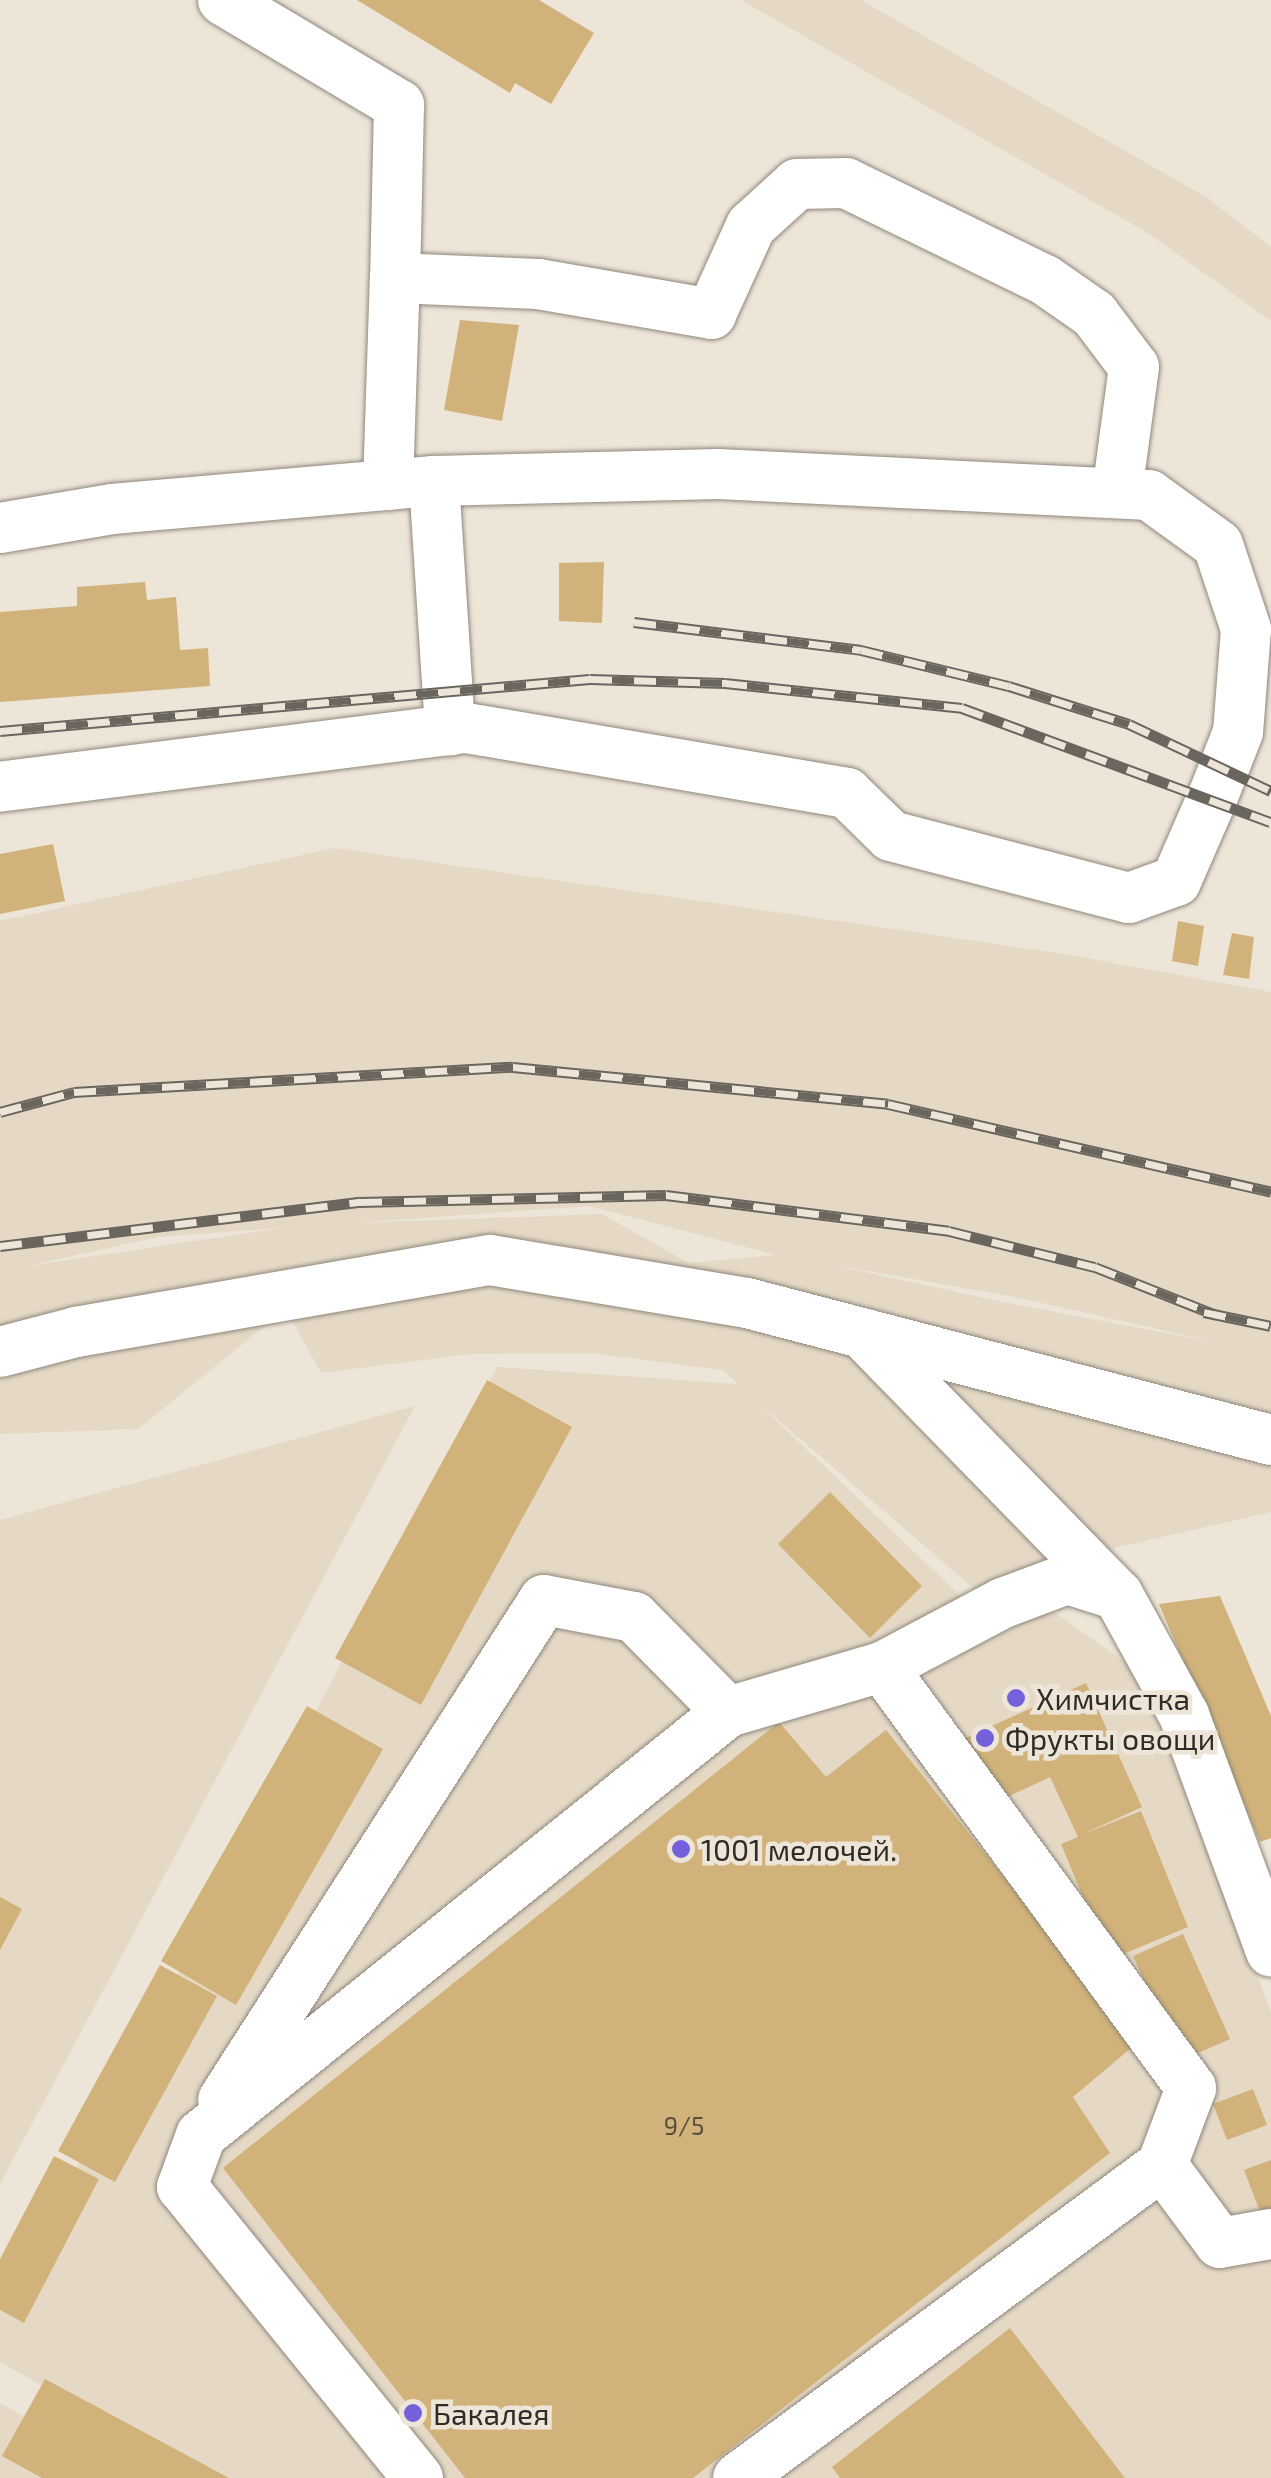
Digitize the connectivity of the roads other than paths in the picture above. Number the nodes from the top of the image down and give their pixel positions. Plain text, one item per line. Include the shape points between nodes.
1 (223, 0) edge
2 (395, 278) junction
3 (411, 483) junction
4 (1117, 493) junction
5 (0, 528) edge
6 (450, 730) junction
7 (0, 787) edge
8 (863, 1334) junction
9 (0, 1352) edge
10 (1271, 1440) edge
11 (1118, 1595) junction
12 (882, 1667) junction
13 (728, 1712) junction
14 (1271, 1952) edge
15 (202, 2135) junction
16 (1162, 2164) junction
17 (1271, 2234) edge
18 (418, 2478) edge
19 (738, 2478) edge

1 - 2 street via 399,104
2 - 3 street
2 - 4 street via 538,284 710,314 751,226 797,184 846,184 1045,280 1094,314 1134,367
3 - 4 street via 718,474
3 - 5 street via 112,509
3 - 6 street
4 - 6 street via 1149,495 1218,545 1246,629 1238,732 1213,796 1176,881 1129,898 890,836 847,793
6 - 7 street
8 - 9 street via 747,1303 490,1260 76,1332
8 - 10 street
8 - 11 street
11 - 12 street via 1066,1579 1003,1603
11 - 14 street via 1184,1714
12 - 13 street
12 - 16 street via 1190,2088
13 - 15 street
13 - 15 street via 634,1617 544,1600
15 - 18 street via 182,2187
16 - 17 street via 1220,2243
16 - 19 street

